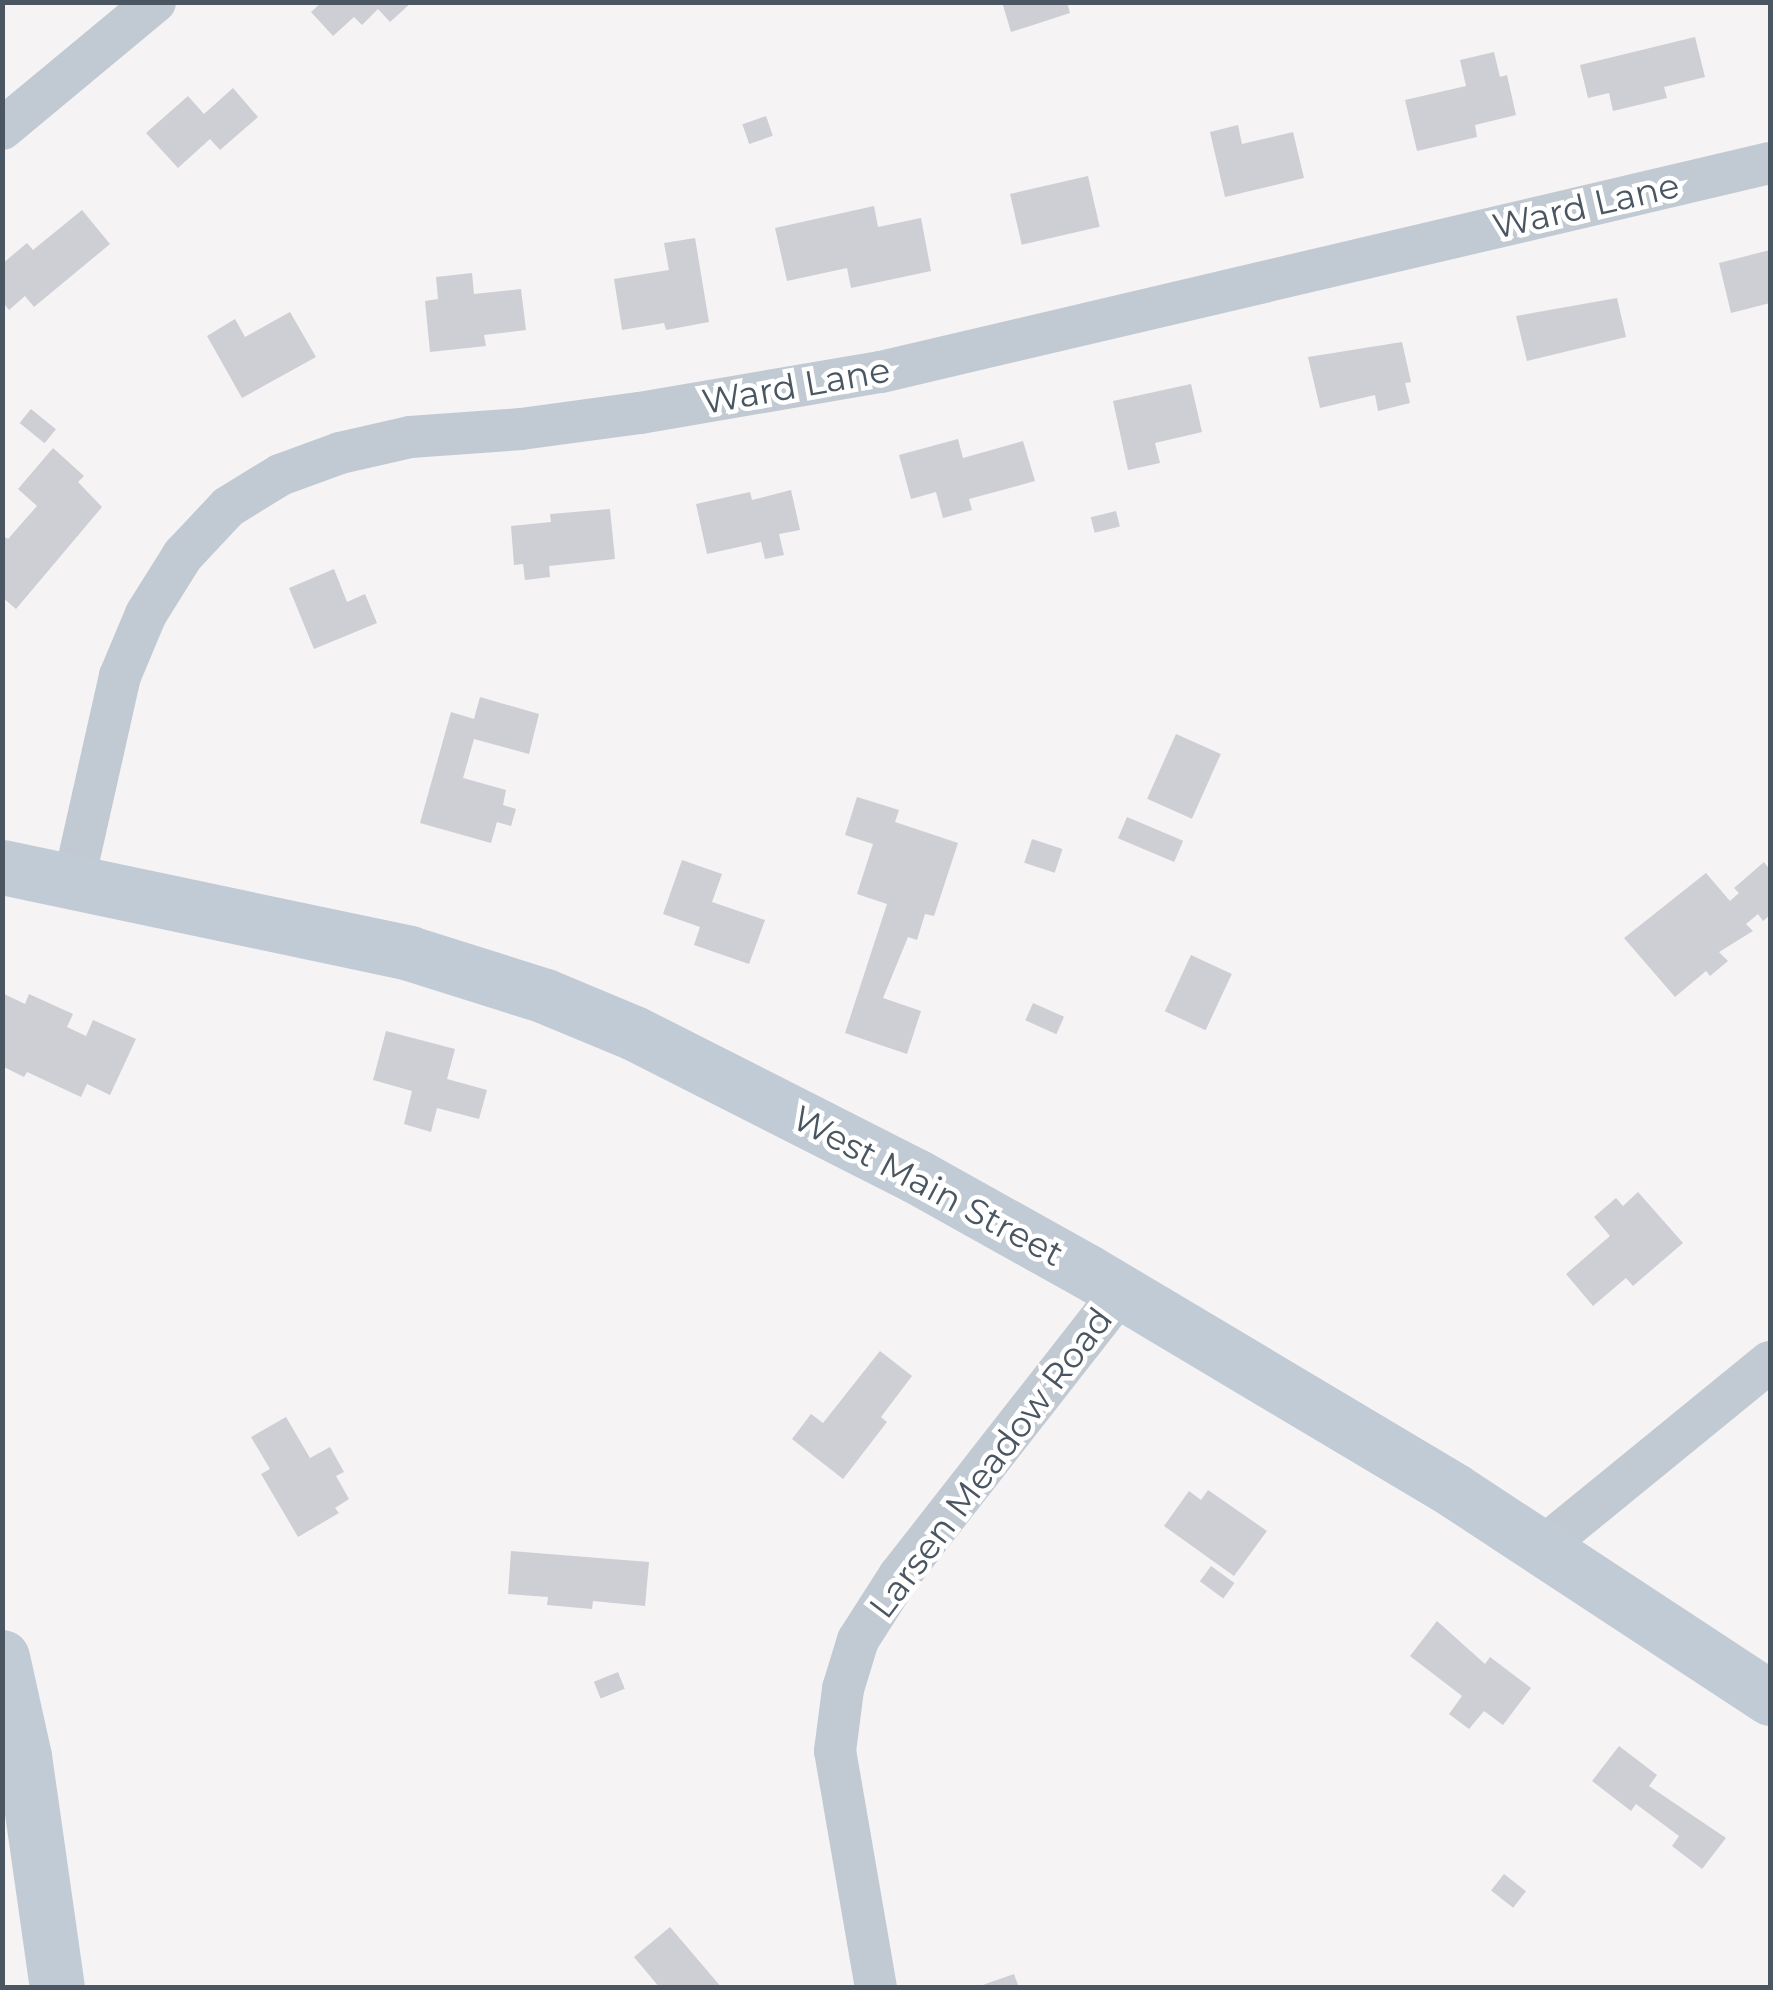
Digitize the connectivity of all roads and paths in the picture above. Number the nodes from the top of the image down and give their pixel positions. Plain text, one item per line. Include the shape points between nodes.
1 (155, 2) edge
2 (2, 129) edge
3 (1770, 164) edge
4 (2, 867) edge
5 (74, 880) junction
6 (1121, 1292) junction
7 (1770, 1362) edge
8 (1544, 1546) junction
9 (2, 1658) edge
10 (1770, 1698) edge
11 (56, 1988) edge
12 (876, 1988) edge

1 - 2 street
3 - 5 street, Ward Lane via 880,372 600,419 410,436 280,475 228,507 183,554 146,614 120,676
4 - 5 street, West Main Street
5 - 6 street, West Main Street via 333,934 545,996 634,1033 898,1167
6 - 8 street, West Main Street
6 - 12 street, Larsen Meadow Road via 899,1576 858,1640 834,1750
7 - 8 street
8 - 10 street, West Main Street
9 - 11 street via 24,1756

